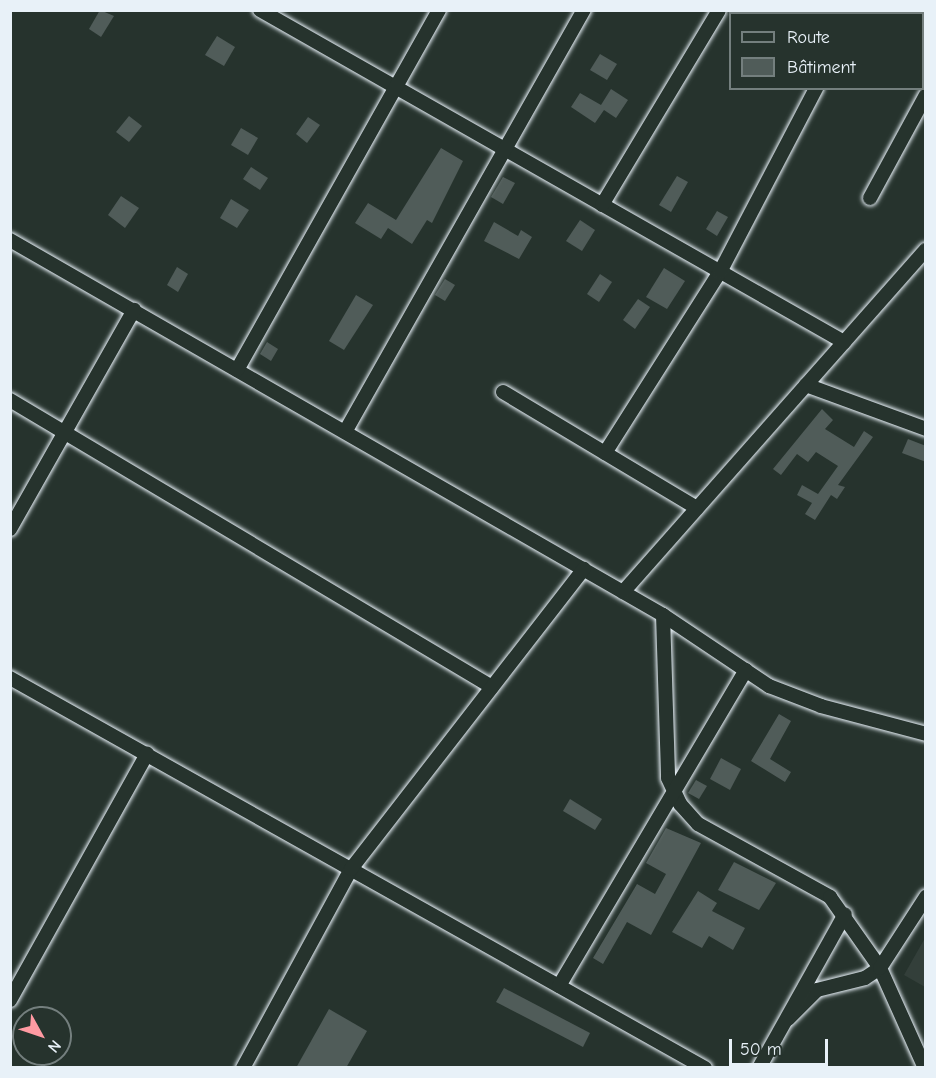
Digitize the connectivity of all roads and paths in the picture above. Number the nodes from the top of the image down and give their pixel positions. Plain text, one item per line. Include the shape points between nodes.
1 (260, 10) edge
2 (440, 10) edge
3 (584, 10) edge
4 (719, 10) edge
5 (396, 88) junction
6 (815, 90) edge
7 (926, 95) edge
8 (505, 150) junction
9 (870, 198) dead end
10 (602, 205) junction
11 (10, 240) edge
12 (926, 250) edge
13 (720, 272) junction
14 (134, 310) junction
15 (844, 342) junction
16 (237, 370) junction
17 (806, 386) junction
18 (503, 392) dead end
19 (10, 400) edge
20 (926, 429) edge
21 (65, 432) junction
22 (345, 432) junction
23 (605, 453) junction
24 (697, 508) junction
25 (10, 529) edge
26 (584, 569) junction
27 (623, 592) junction
28 (663, 615) junction
29 (746, 670) junction
30 (10, 678) edge
31 (492, 687) junction
32 (926, 734) edge
33 (147, 754) junction
34 (674, 790) junction
35 (351, 868) junction
36 (926, 897) edge
37 (845, 914) junction
38 (880, 968) junction
39 (559, 986) junction
40 (10, 1000) edge
41 (788, 1019) junction
42 (243, 1068) edge
43 (705, 1068) edge
44 (759, 1068) edge
45 (925, 1068) edge

1 - 5 street
2 - 5 street
3 - 8 street
4 - 10 street
5 - 8 street
5 - 16 street
6 - 13 street
7 - 9 street
8 - 10 street
8 - 22 street
10 - 13 street
11 - 14 street
12 - 15 street
13 - 15 street
13 - 23 street
14 - 16 street
14 - 21 street
15 - 17 street
16 - 22 street
17 - 20 street
17 - 24 street
18 - 23 street
19 - 21 street
21 - 25 street
21 - 31 street
22 - 26 street
23 - 24 street
24 - 27 street
26 - 27 street
26 - 31 street
27 - 28 street
28 - 29 street
28 - 34 street via 668,778
29 - 32 street via 791,696
29 - 34 street
30 - 33 street
31 - 35 street
33 - 35 street
33 - 40 street
34 - 37 street via 698,824 830,897
34 - 39 street
35 - 39 street
35 - 42 street
36 - 38 street
37 - 38 street
37 - 41 street
38 - 41 street via 866,978 817,990
38 - 45 street
39 - 43 street
41 - 44 street

